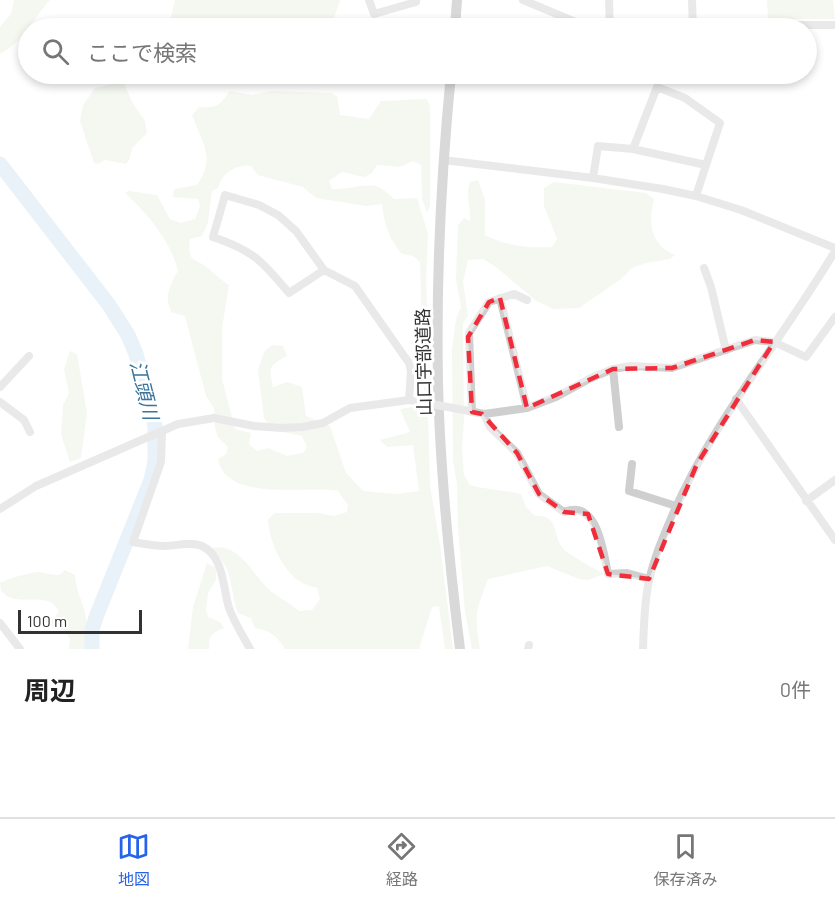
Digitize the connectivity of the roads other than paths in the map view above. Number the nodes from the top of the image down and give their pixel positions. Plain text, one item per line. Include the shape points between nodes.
1 (369, 0) edge
2 (416, 0) edge
3 (457, 0) edge
4 (523, 0) edge
5 (609, 0) edge
6 (692, 0) edge
7 (456, 18) edge
8 (566, 18) edge
9 (610, 18) edge
10 (693, 18) edge
11 (817, 25) edge
12 (835, 25) edge
13 (450, 84) edge
14 (633, 149) junction
15 (443, 160) junction
16 (706, 165) junction
17 (593, 178) junction
18 (696, 196) junction
19 (835, 249) edge
20 (704, 268) dead end
21 (324, 270) junction
22 (500, 298) junction
23 (527, 300) dead end
24 (835, 317) edge
25 (774, 342) junction
26 (726, 350) junction
27 (29, 356) dead end
28 (613, 369) junction
29 (0, 387) edge
30 (736, 399) junction
31 (408, 400) junction
32 (0, 402) edge
33 (527, 408) junction
34 (470, 412) junction
35 (484, 414) junction
36 (619, 427) dead end
37 (30, 432) dead end
38 (158, 434) junction
39 (632, 464) dead end
40 (835, 480) edge
41 (806, 501) junction
42 (676, 506) junction
43 (0, 509) edge
44 (835, 540) edge
45 (649, 579) junction
46 (0, 623) edge
47 (20, 649) edge
48 (250, 649) edge
49 (460, 649) edge
50 (643, 649) edge

1 - 2 street via 374,14
3 - 7 main road
4 - 8 street
5 - 9 street
6 - 10 street
11 - 12 street
13 - 15 main road, 山口宇部道路
14 - 16 street
14 - 16 street via 657,87 685,98 720,123
14 - 17 street via 598,146
15 - 17 street
15 - 49 main road, 山口宇部道路 via 438,384 448,554
16 - 18 street
17 - 18 street
18 - 19 street
19 - 25 street via 819,279
20 - 26 street
21 - 21 street via 296,231 278,215 225,195 213,237 252,253 289,293
21 - 31 street via 355,286 409,363
22 - 23 street via 514,294
22 - 33 street
22 - 34 street via 489,302 469,333
24 - 25 street via 806,357
25 - 26 street via 754,340
25 - 30 street
26 - 28 street via 672,368
27 - 29 street
28 - 33 street
28 - 36 street
30 - 41 street
30 - 42 street via 705,448
31 - 34 street, bridge
31 - 38 street via 350,408 323,423 303,427 254,426 214,417 178,424
32 - 37 street via 24,420
33 - 35 street
34 - 35 street
35 - 45 street via 490,427 517,453 539,494 564,512 571,509 588,514 601,543 608,574 627,573
38 - 43 street via 36,486
38 - 48 street via 161,462 133,542 193,544 209,551 221,573 229,608
39 - 42 street via 629,491
40 - 41 street
41 - 44 street
42 - 45 street
45 - 50 street
46 - 47 street

